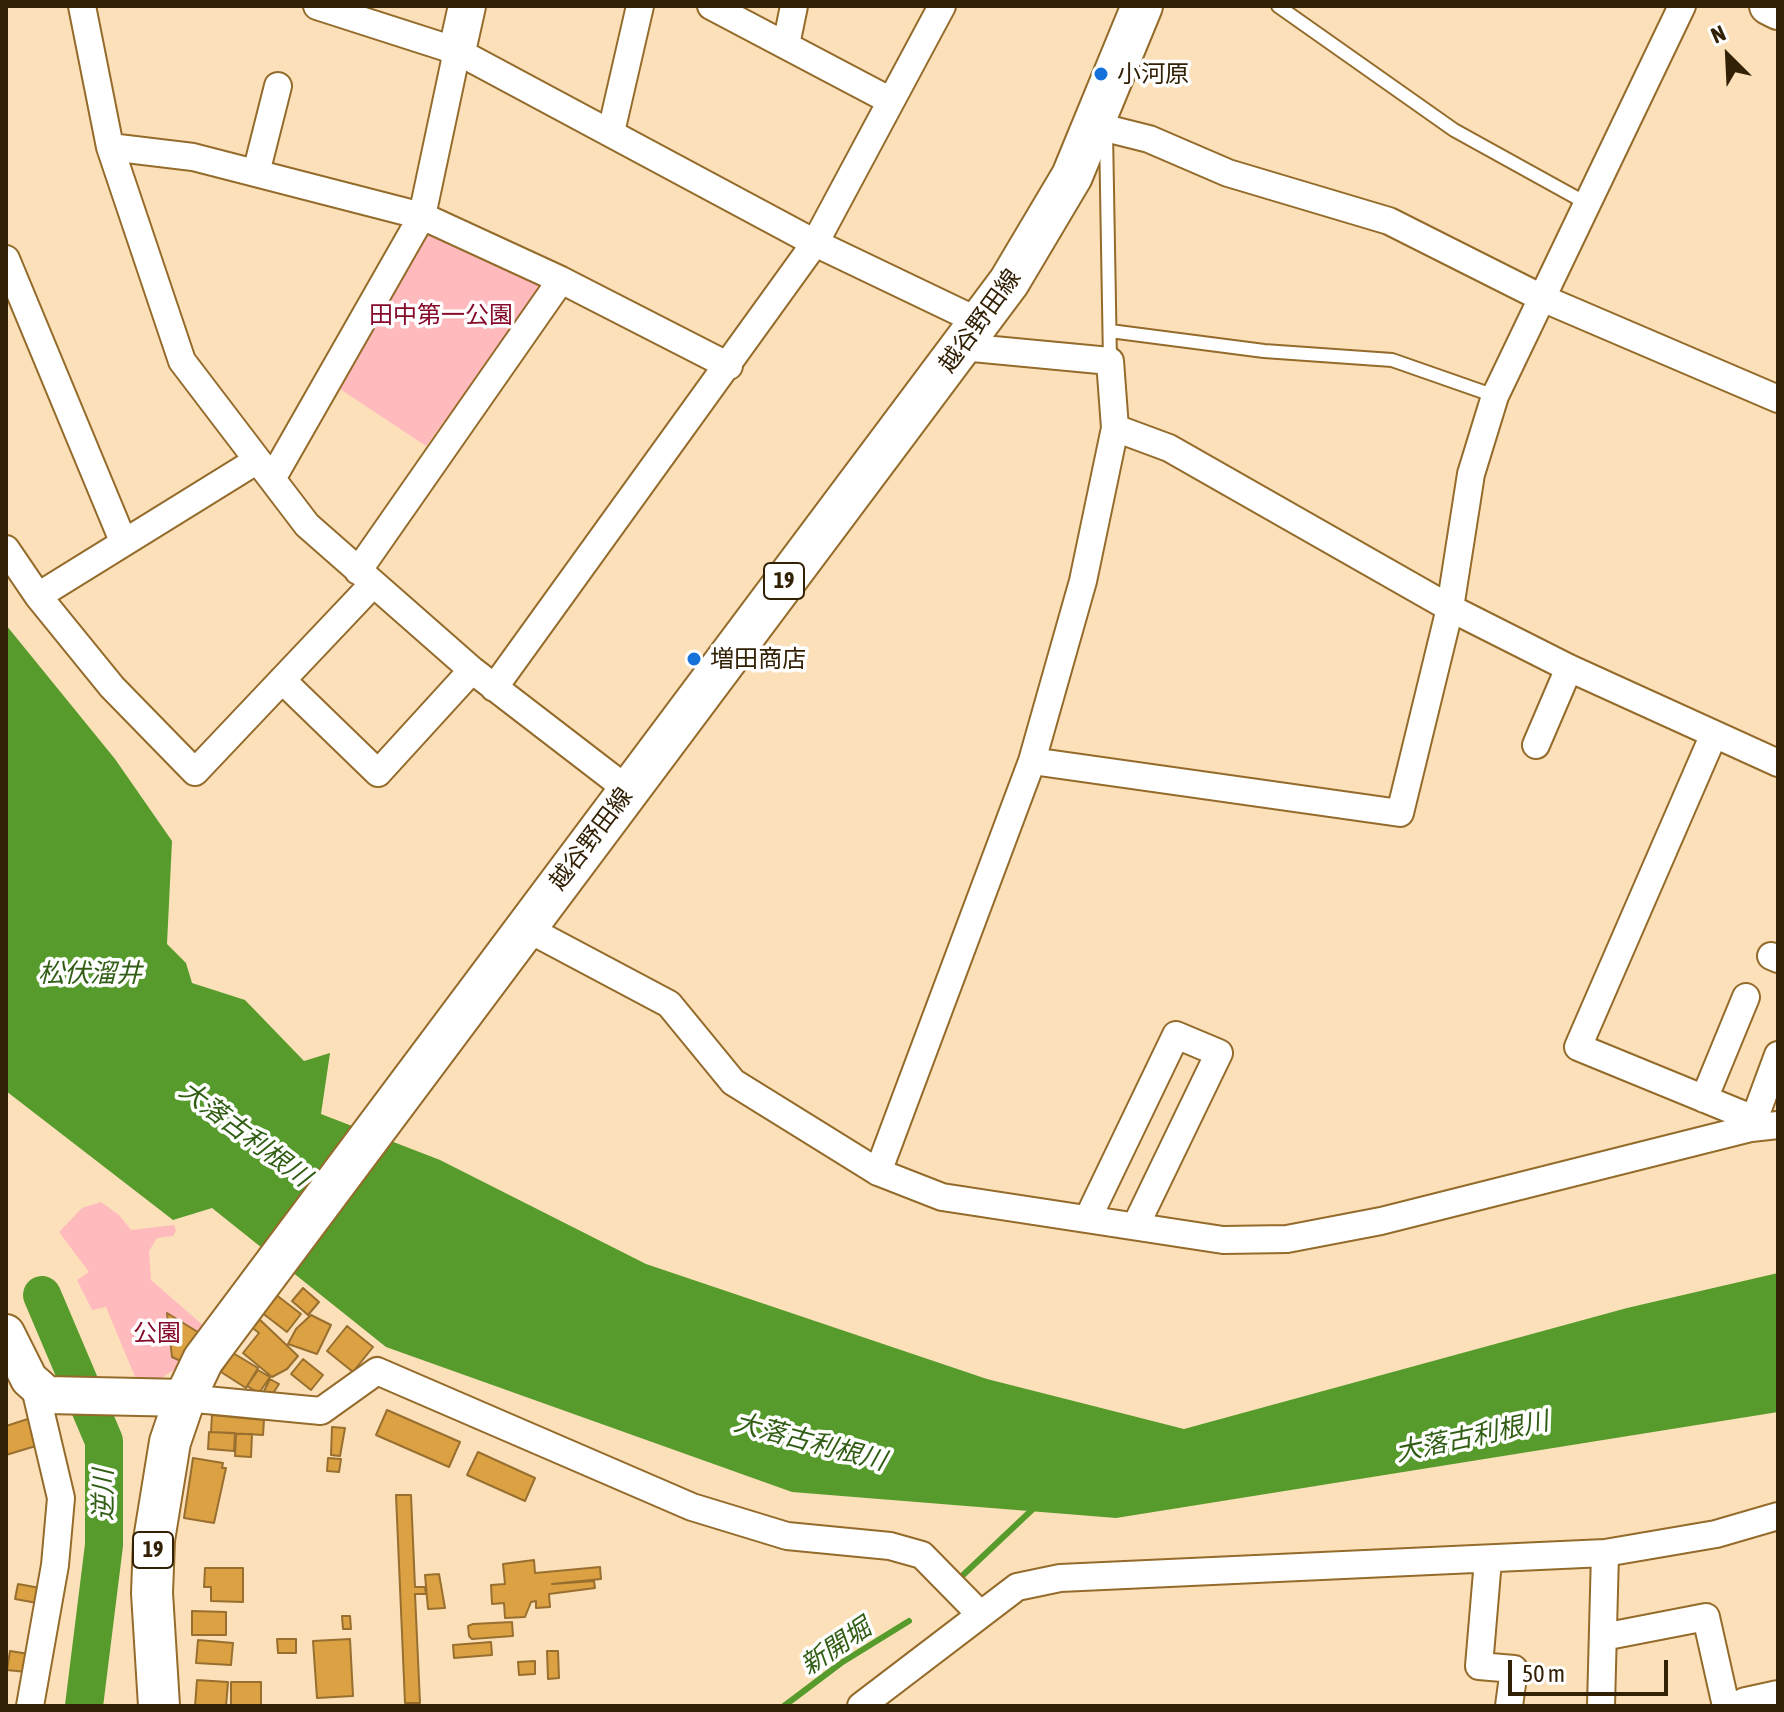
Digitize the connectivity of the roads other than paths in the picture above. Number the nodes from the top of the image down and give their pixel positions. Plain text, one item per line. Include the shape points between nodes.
1 (82, 6) edge
2 (317, 6) edge
3 (467, 6) edge
4 (640, 6) edge
5 (711, 6) edge
6 (794, 6) edge
7 (942, 6) edge
8 (1142, 6) edge
9 (1278, 6) edge
10 (1682, 6) edge
11 (1768, 6) edge
12 (1778, 11) edge
13 (786, 45) junction
14 (457, 51) junction
15 (278, 86) dead end
16 (891, 101) junction
17 (1099, 126) junction
18 (611, 132) junction
19 (110, 147) junction
20 (256, 173) junction
21 (1586, 203) junction
22 (422, 216) junction
23 (815, 243) junction
24 (6, 259) edge
25 (561, 280) junction
26 (1542, 298) junction
27 (1110, 331) junction
28 (971, 334) junction
29 (1110, 361) junction
30 (729, 366) junction
31 (1495, 396) junction
32 (1778, 399) edge
33 (1115, 428) junction
34 (264, 470) junction
35 (123, 541) junction
36 (6, 549) edge
37 (365, 577) junction
38 (38, 596) junction
39 (1450, 608) junction
40 (1569, 668) junction
41 (472, 670) junction
42 (282, 680) junction
43 (494, 688) junction
44 (1714, 734) junction
45 (1536, 745) dead end
46 (1032, 761) junction
47 (1778, 763) edge
48 (628, 790) junction
49 (526, 928) junction
50 (1746, 997) dead end
51 (1778, 1055) edge
52 (1704, 1099) junction
53 (1778, 1125) edge
54 (1751, 1128) junction
55 (878, 1172) junction
56 (1088, 1218) junction
57 (1136, 1225) junction
58 (6, 1333) edge
59 (35, 1388) junction
60 (185, 1398) junction
61 (1778, 1516) edge
62 (1605, 1553) junction
63 (1488, 1560) junction
64 (979, 1613) junction
65 (1603, 1637) junction
66 (1778, 1699) edge
67 (30, 1706) edge
68 (159, 1706) edge
69 (861, 1706) edge
70 (1509, 1706) edge
71 (1601, 1706) edge
72 (1726, 1706) edge
73 (1746, 1706) edge

1 - 19 street
2 - 14 street
3 - 14 main road
4 - 18 street
5 - 13 street
6 - 13 street
7 - 16 street
8 - 17 main road, 越谷野田線 / 19
9 - 21 lane via 1454,130
10 - 21 street
11 - 12 main road
13 - 16 street
14 - 18 street
14 - 22 street
15 - 20 street
16 - 23 street
17 - 26 street via 1149,139 1228,173 1389,221
17 - 27 lane
17 - 28 main road, 越谷野田線 / 19 via 1038,239
18 - 23 street
19 - 20 street via 193,157
19 - 34 street via 182,361
20 - 22 street
21 - 26 street
22 - 25 street
22 - 34 street
23 - 28 street
23 - 30 street
24 - 35 street
25 - 30 street
25 - 37 street
26 - 31 street
26 - 32 street
27 - 29 lane
27 - 31 lane via 1264,351 1392,360
28 - 29 street
28 - 48 main road, 越谷野田線 / 19
29 - 33 street
30 - 43 street
31 - 39 street via 1471,474
33 - 39 street via 1169,448
33 - 46 street via 1083,581
34 - 35 street
34 - 37 street via 307,525
35 - 38 street
36 - 38 street
37 - 41 street
37 - 42 street
38 - 42 street via 112,687 195,772
39 - 40 street
39 - 46 street via 1400,813
40 - 44 street
40 - 45 street
41 - 42 street via 378,773
41 - 43 street
43 - 48 street
44 - 47 street
44 - 52 street via 1578,1047
46 - 55 street
48 - 49 main road, 越谷野田線 / 19
49 - 55 street via 669,1004 733,1082
49 - 60 main road, 越谷野田線 / 19 via 203,1360
50 - 52 street
51 - 54 street
52 - 54 street via 1744,1115
53 - 54 street
54 - 57 street via 1381,1221 1287,1239 1223,1240
55 - 56 street via 942,1197
56 - 57 street
56 - 57 street via 1176,1035 1219,1053
58 - 59 main road
59 - 60 main road via 47,1395 73,1397
59 - 67 street via 61,1498
60 - 64 street via 321,1411 377,1371 692,1507 787,1536 890,1546 922,1555
60 - 68 main road, 越谷野田線 / 19 via 170,1442 154,1540
61 - 62 street via 1716,1534
62 - 63 street
62 - 65 street
63 - 64 street via 1060,1578 1017,1587
63 - 70 street via 1479,1666 1514,1669
64 - 69 street
65 - 71 street
65 - 72 street via 1706,1617
66 - 73 main road

